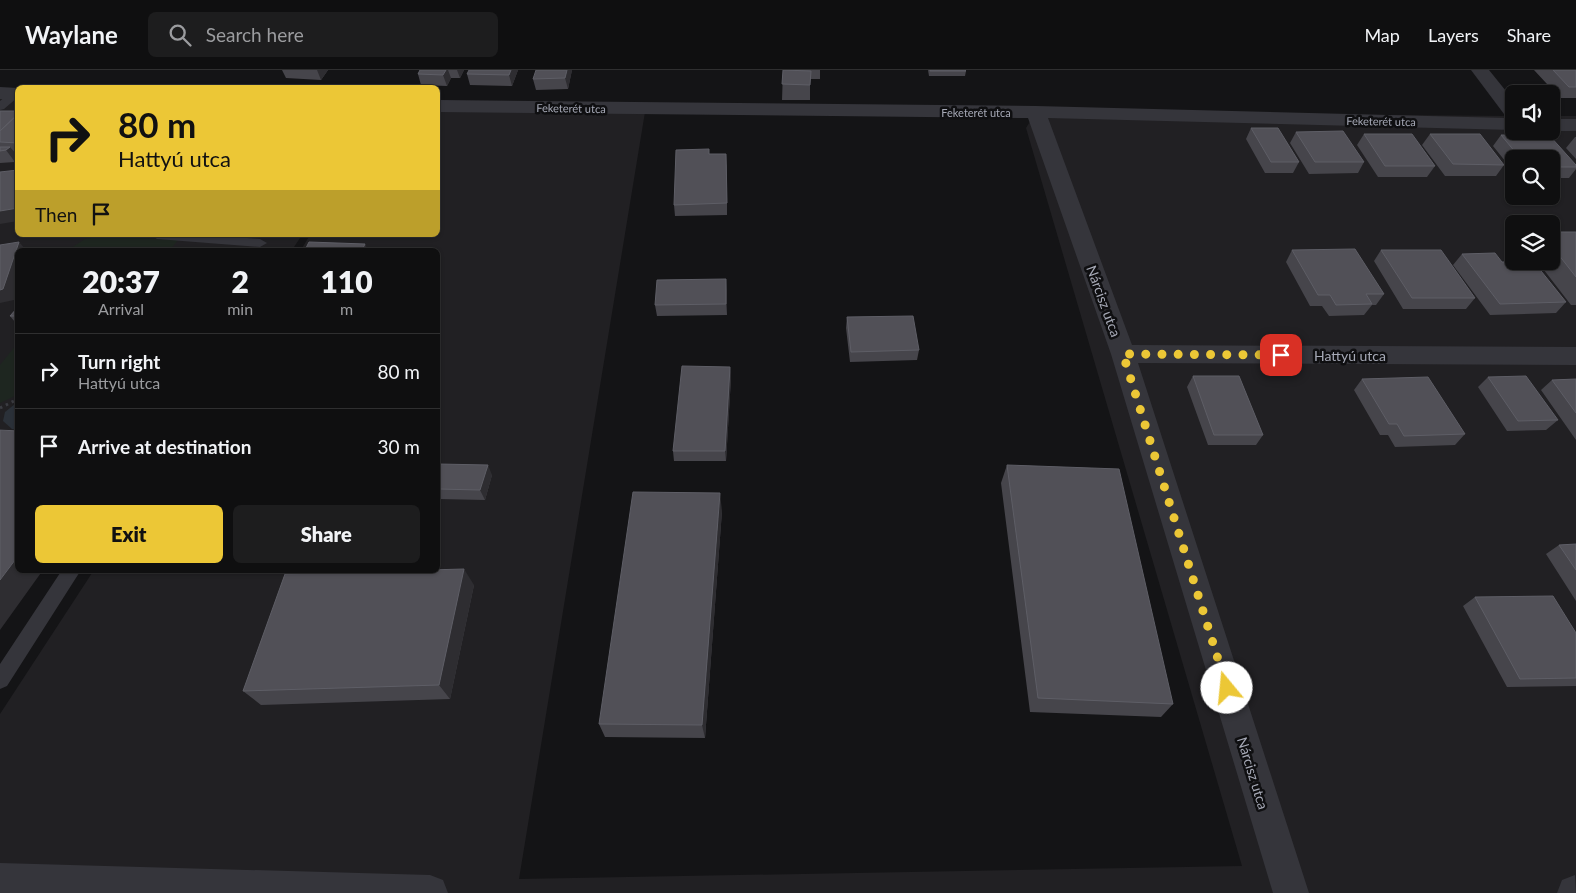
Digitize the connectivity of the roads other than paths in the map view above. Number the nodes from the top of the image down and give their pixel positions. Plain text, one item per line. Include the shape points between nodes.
1 (1480, 70) edge
2 (11, 93) edge
3 (1505, 102) edge
4 (440, 106) edge
5 (0, 107) edge
6 (1036, 112) junction
7 (1505, 124) edge
8 (1560, 125) edge
9 (1576, 125) edge
10 (205, 237) edge
11 (260, 243) edge
12 (1123, 354) junction
13 (1576, 356) edge
14 (70, 573) edge
15 (0, 680) edge
16 (0, 881) edge
17 (430, 893) edge
18 (1291, 893) edge

1 - 3 street
2 - 5 lane
4 - 6 street, Feketerét utca
6 - 7 street, Feketerét utca
6 - 12 street, Nárcisz utca
8 - 9 street
10 - 11 lane
12 - 13 street, Hattyú utca
12 - 18 street, Nárcisz utca
14 - 15 lane
16 - 17 street

